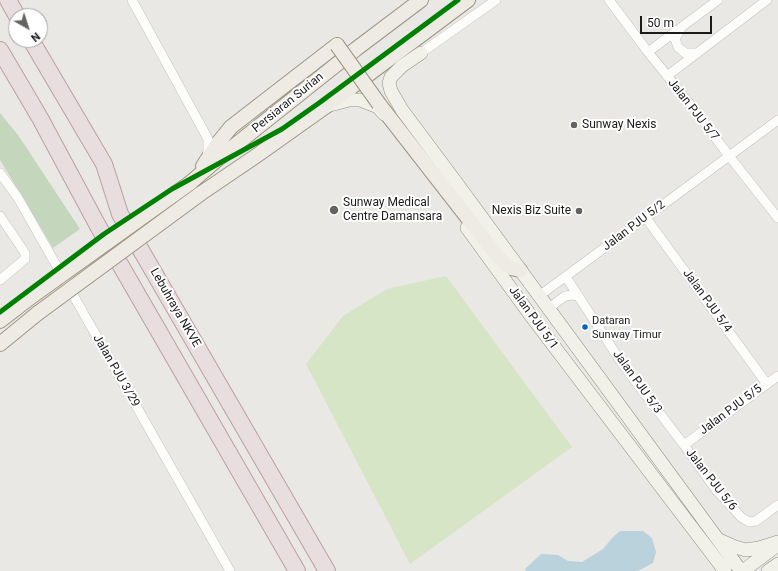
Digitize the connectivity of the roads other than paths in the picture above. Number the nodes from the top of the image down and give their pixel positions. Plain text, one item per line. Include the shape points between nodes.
1 (132, 0) edge
2 (421, 0) edge
3 (468, 0) edge
4 (496, 0) edge
5 (609, 0) edge
6 (718, 0) edge
7 (767, 0) edge
8 (680, 28) junction
9 (36, 48) edge
10 (0, 50) edge
11 (648, 52) junction
12 (421, 53) joint
13 (696, 53) junction
14 (667, 76) junction
15 (395, 98) junction
16 (325, 107) junction
17 (378, 108) junction
18 (778, 120) edge
19 (729, 156) junction
20 (207, 159) junction
21 (0, 173) edge
22 (193, 180) junction
23 (0, 216) edge
24 (646, 218) junction
25 (778, 218) edge
26 (520, 270) junction
27 (566, 277) junction
28 (0, 280) edge
29 (539, 296) junction
30 (578, 296) junction
31 (548, 308) junction
32 (0, 321) edge
33 (0, 344) edge
34 (778, 376) edge
35 (767, 384) junction
36 (684, 445) junction
37 (778, 505) edge
38 (718, 539) junction
39 (778, 543) edge
40 (230, 571) edge
41 (297, 571) edge
42 (327, 571) edge
43 (725, 571) edge
44 (742, 571) edge

1 - 20 street via 208,139
2 - 22 main road, Persiaran Surian via 356,48
3 - 16 main road, Persiaran Surian
4 - 12 street
5 - 11 street, Jalan PJU 5/7
6 - 8 street
7 - 13 street
8 - 11 street
8 - 13 street via 675,39 678,47 685,53
9 - 42 highway, Lebuhraya NKVE via 104,164 120,214
10 - 41 highway via 40,118 98,227
11 - 14 street, Jalan PJU 5/7
12 - 15 street, Jalan PJU 5/1 via 391,77 391,91
13 - 14 street
14 - 19 street, Jalan PJU 5/7
15 - 17 street via 388,94 379,94 376,98
15 - 26 street, Jalan PJU 5/1
16 - 17 street, Jalan PJU 5/1 via 349,100 360,100
16 - 33 main road, Persiaran Surian, bridge via 200,194
17 - 43 street, Jalan PJU 5/1
18 - 19 street, Jalan PJU 5/2
19 - 24 street, Jalan PJU 5/2
19 - 25 street, Jalan PJU 5/7
20 - 22 main road
20 - 26 main road, bridge via 232,127 337,45 494,253 511,268
21 - 40 street, Jalan PJU 3/29 via 18,198
22 - 32 main road, Persiaran Surian, bridge
23 - 28 street via 25,252 25,259
24 - 27 street, Jalan PJU 5/2
24 - 35 street, Jalan PJU 5/4
26 - 29 street, Jalan PJU 5/1
27 - 29 street, Jalan PJU 5/2
27 - 30 street, Jalan PJU 5/3
29 - 31 street, Jalan PJU 5/1
30 - 31 street via 565,296
30 - 36 street, Jalan PJU 5/3 via 622,365
31 - 38 street, Jalan PJU 5/1
34 - 35 street, Jalan PJU 5/5
35 - 36 street, Jalan PJU 5/5
36 - 37 street, Jalan PJU 5/6 via 716,490 741,517 749,522 756,521
38 - 39 street via 746,550
38 - 44 street, Jalan PJU 5/1
39 - 44 street

